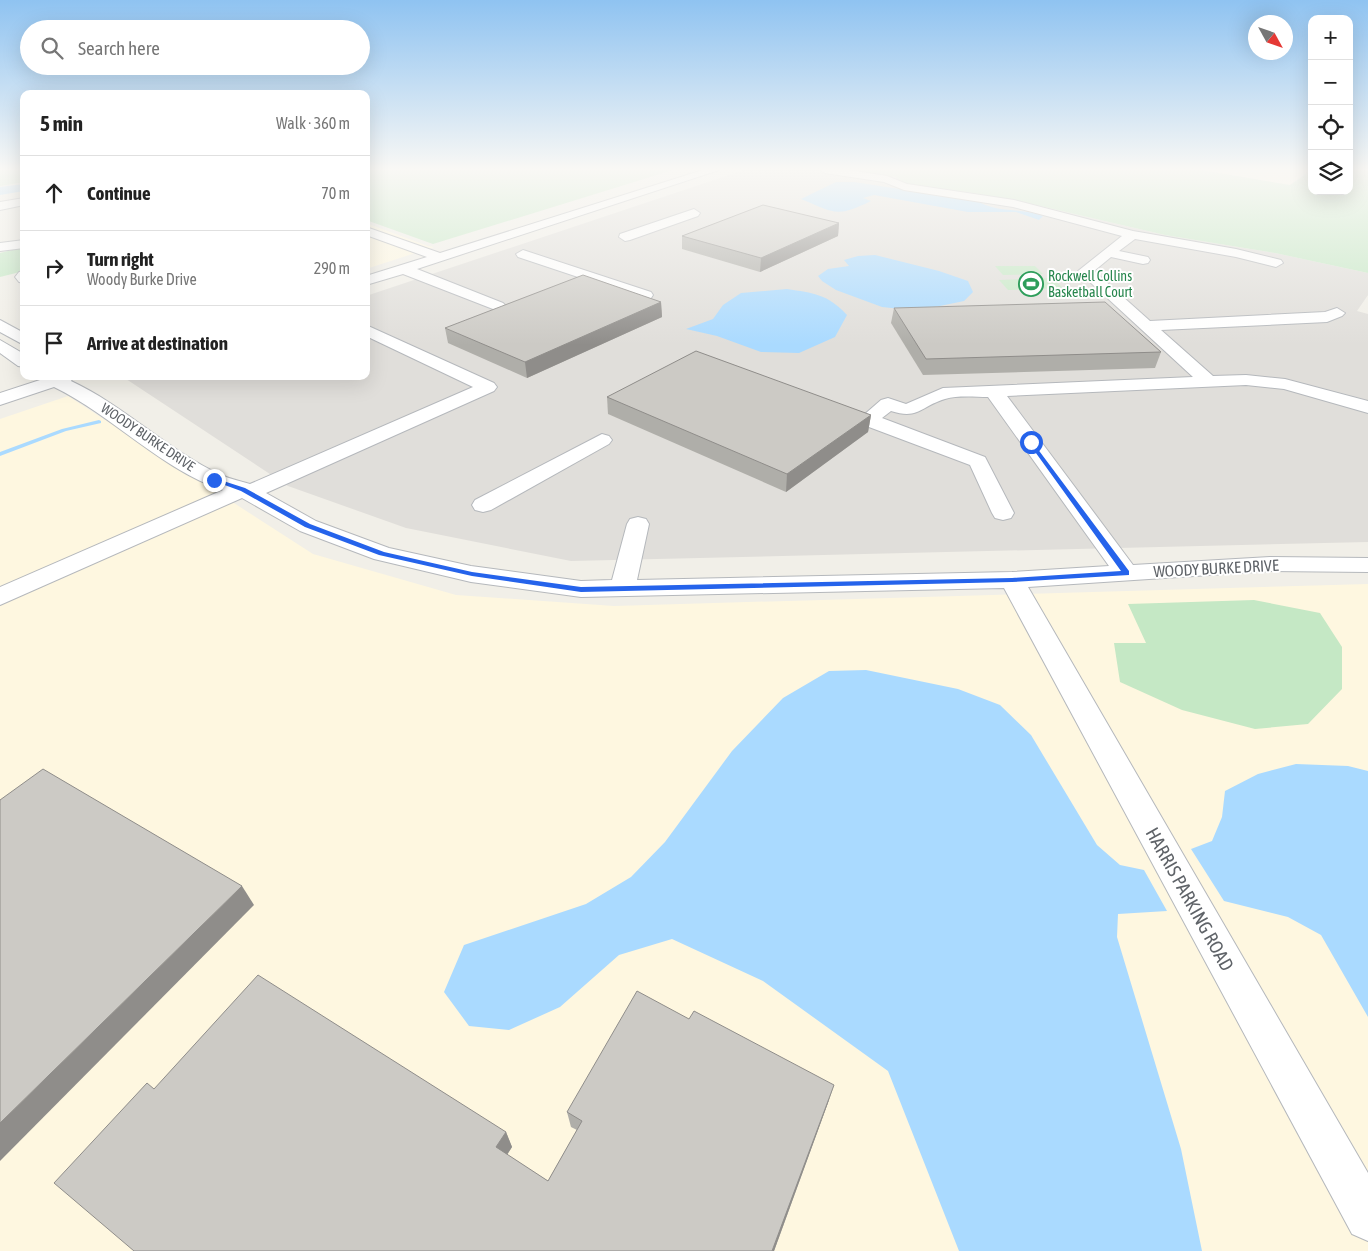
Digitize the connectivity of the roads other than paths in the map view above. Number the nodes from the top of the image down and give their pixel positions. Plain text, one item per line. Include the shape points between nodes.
1 (531, 228) edge
2 (644, 228) edge
3 (1107, 228) edge
4 (370, 232) edge
5 (1132, 235) junction
6 (625, 237) dead end
7 (20, 244) edge
8 (0, 247) edge
9 (412, 247) junction
10 (393, 253) dead end
11 (1109, 253) junction
12 (523, 254) dead end
13 (439, 258) junction
14 (1143, 260) dead end
15 (1276, 263) dead end
16 (403, 269) junction
17 (370, 280) edge
18 (646, 295) edge
19 (498, 306) edge
20 (1336, 313) dead end
21 (1146, 326) junction
22 (7, 332) edge
23 (370, 332) edge
24 (20, 338) edge
25 (20, 355) edge
26 (52, 380) edge
27 (60, 380) edge
28 (84, 380) edge
29 (1208, 381) junction
30 (993, 390) junction
31 (0, 399) edge
32 (1368, 407) edge
33 (602, 440) dead end
34 (246, 491) junction
35 (483, 505) dead end
36 (1002, 513) dead end
37 (638, 524) dead end
38 (1368, 565) edge
39 (1126, 573) junction
40 (1012, 580) junction
41 (622, 588) junction
42 (0, 597) edge
43 (1368, 1218) edge

1 - 13 street
2 - 6 street
3 - 5 street
4 - 9 street
5 - 11 street
5 - 15 street
7 - 8 street
9 - 10 street
9 - 13 street
11 - 14 street
11 - 21 street via 1085,271
12 - 18 street
13 - 16 street
16 - 17 street
16 - 19 street
20 - 21 street
21 - 29 street
22 - 24 street
22 - 25 street
23 - 34 street via 488,387
26 - 31 street
27 - 34 street, WOODY BURKE DRIVE via 214,480
28 - 34 street, WOODY BURKE DRIVE via 122,400 237,475
29 - 30 street
29 - 32 street via 1286,384
30 - 36 street via 943,392 907,410 888,404 868,420 978,461
30 - 39 street
33 - 35 street
34 - 41 street, WOODY BURKE DRIVE via 308,526 382,554 490,576 581,589
34 - 42 street
37 - 41 street
38 - 39 street, WOODY BURKE DRIVE via 1270,564
39 - 40 street, WOODY BURKE DRIVE
40 - 41 street, WOODY BURKE DRIVE
40 - 43 street, HARRIS PARKING ROAD

